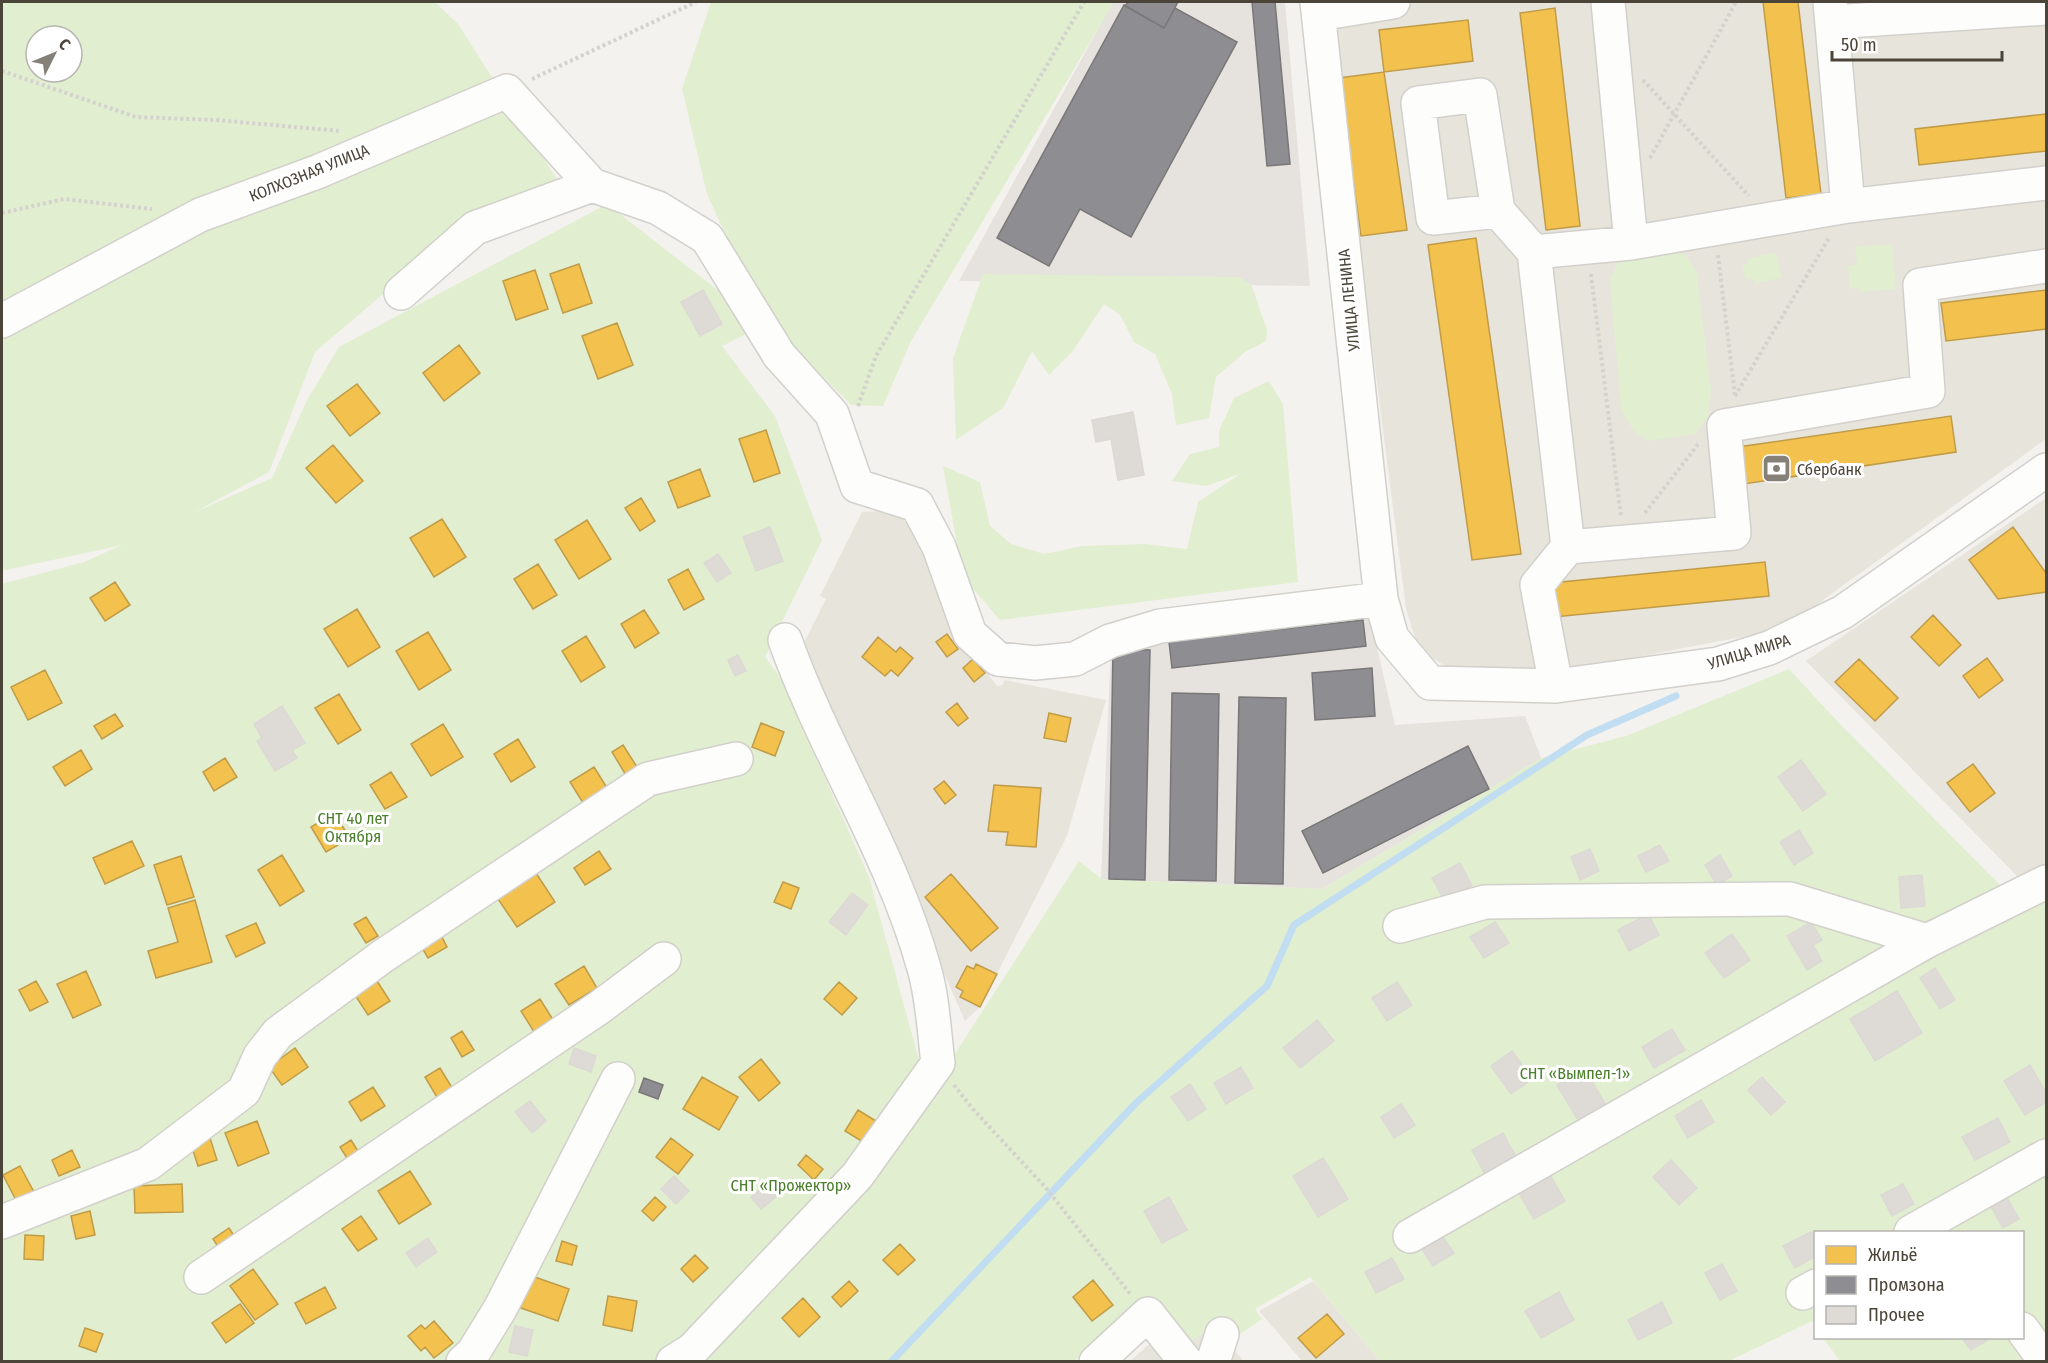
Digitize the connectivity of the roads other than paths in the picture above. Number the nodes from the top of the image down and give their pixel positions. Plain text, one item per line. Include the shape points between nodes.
1 (1393, 2) edge
2 (1608, 2) edge
3 (1318, 8) edge
4 (2046, 8) edge
5 (1831, 12) edge
6 (2046, 183) edge
7 (592, 185) junction
8 (1848, 206) junction
9 (1498, 211) dead end
10 (1631, 243) junction
11 (1534, 252) junction
12 (2046, 266) edge
13 (401, 293) dead end
14 (2, 321) edge
15 (2044, 476) edge
16 (1568, 547) junction
17 (1381, 599) junction
18 (785, 640) dead end
19 (1556, 686) junction
20 (736, 759) dead end
21 (2046, 882) edge
22 (1400, 926) dead end
23 (1927, 941) junction
24 (664, 960) dead end
25 (618, 1079) dead end
26 (2046, 1156) edge
27 (2, 1222) edge
28 (1945, 1224) edge
29 (1919, 1231) edge
30 (1410, 1236) dead end
31 (201, 1277) dead end
32 (2024, 1332) edge
33 (463, 1362) edge
34 (673, 1362) edge
35 (1096, 1362) edge
36 (1186, 1362) edge
37 (2046, 1362) edge

1 - 3 street
2 - 10 street
3 - 17 street, УЛИЦА ЛЕНИНА
4 - 5 street
5 - 8 street
6 - 8 street
7 - 13 street via 475,228
7 - 14 street, КОЛХОЗНАЯ УЛИЦА via 507,91 316,172 200,215
7 - 17 street via 658,208 707,238 779,355 831,414 857,486 917,505 939,547 970,634 998,659 1035,663 1075,659 1110,641 1160,626
8 - 10 street
9 - 11 street
10 - 11 street
11 - 16 street
12 - 16 street via 1920,285 1928,391 1734,408 1724,426 1734,533
15 - 19 street, УЛИЦА МИРА via 1844,612 1798,636 1718,664
16 - 19 street via 1537,585
17 - 19 street, УЛИЦА МИРА via 1392,638 1430,683
18 - 34 street via 803,691 887,868 925,969 938,1063 857,1176 692,1350
20 - 27 street via 648,779 382,956 278,1033 260,1056 244,1091 148,1164
21 - 23 street
22 - 23 street via 1485,902 1790,899
23 - 30 street
24 - 31 street
25 - 33 street via 500,1309 473,1353
26 - 28 street
28 - 29 street
32 - 37 street
35 - 36 street via 1148,1314

